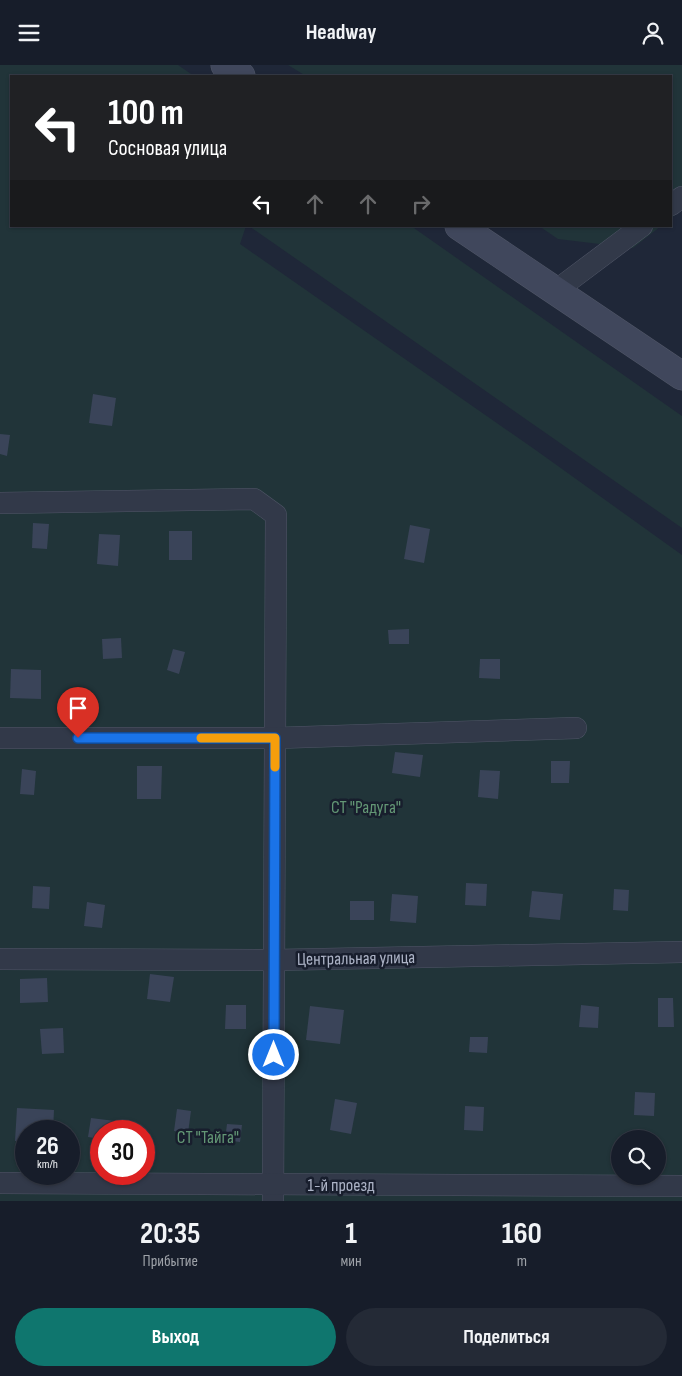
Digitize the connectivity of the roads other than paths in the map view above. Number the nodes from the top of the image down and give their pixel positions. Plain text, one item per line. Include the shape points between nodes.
1 (225, 65) edge
2 (240, 75) edge
3 (460, 227) edge
4 (641, 227) edge
5 (554, 292) junction
6 (682, 376) edge
7 (0, 503) edge
8 (576, 728) dead end
9 (0, 738) edge
10 (275, 738) junction
11 (682, 952) edge
12 (0, 959) edge
13 (274, 960) junction
14 (0, 1183) edge
15 (682, 1186) edge
16 (273, 1193) edge

1 - 2 main road
3 - 5 main road
4 - 5 street
5 - 6 main road
7 - 10 street via 254,499 276,515
8 - 10 street
9 - 10 street
10 - 13 street
11 - 13 street, Центральная улица
12 - 13 street, Центральная улица
13 - 16 street
14 - 16 street, 1-й проезд
15 - 16 street, 1-й проезд

